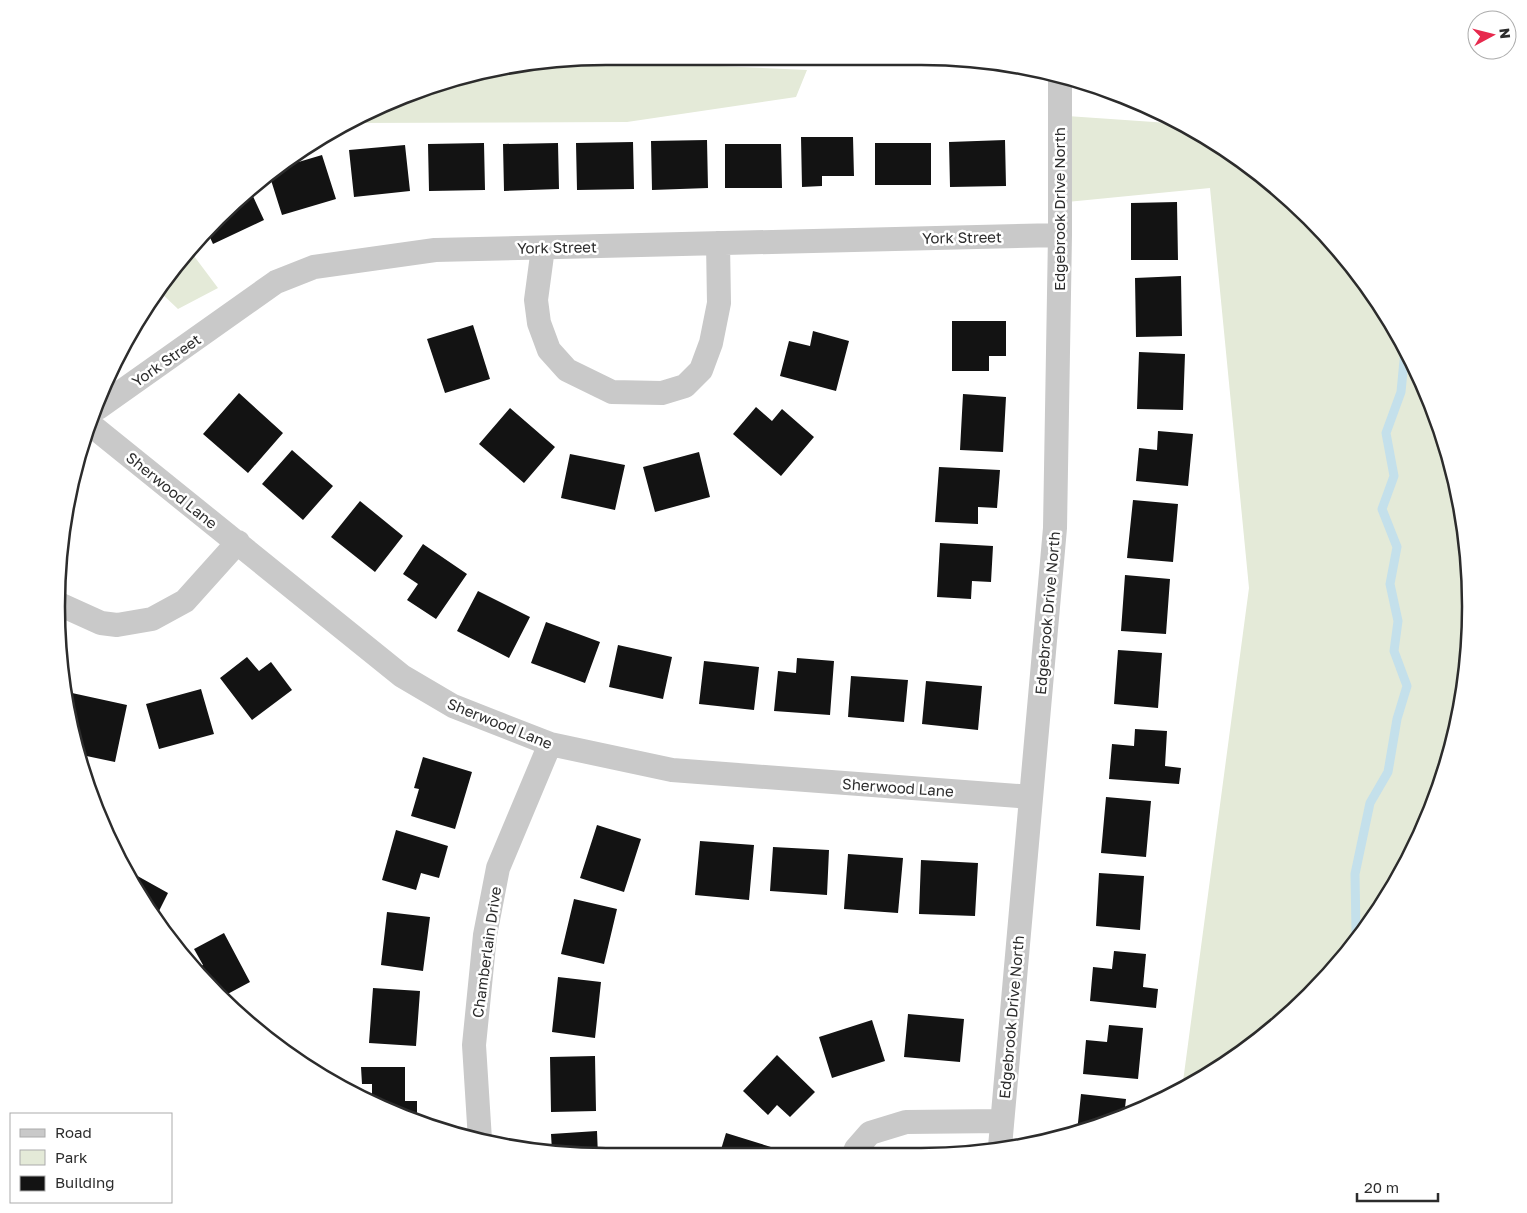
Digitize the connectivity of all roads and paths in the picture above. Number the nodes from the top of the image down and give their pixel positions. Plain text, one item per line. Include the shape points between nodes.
1 (1060, 83) edge
2 (1060, 235) junction
3 (718, 243) junction
4 (542, 248) junction
5 (104, 403) edge
6 (95, 428) edge
7 (238, 542) junction
8 (65, 607) edge
9 (550, 744) junction
10 (1031, 796) junction
11 (1002, 1121) junction
12 (480, 1133) edge
13 (1000, 1142) edge
14 (857, 1148) edge

1 - 2 street, Edgebrook Drive North
2 - 3 street, York Street
2 - 10 street, Edgebrook Drive North via 1055,528
3 - 4 street, York Street
3 - 4 street via 719,303 711,343 701,370 684,386 662,393 612,392 567,370 549,350 539,323 536,300
4 - 5 street, York Street via 435,250 314,267 276,282
6 - 7 street, Sherwood Lane
7 - 8 street via 185,601 152,619 101,624
7 - 9 street, Sherwood Lane via 402,676 453,706
9 - 10 street, Sherwood Lane via 672,770
9 - 12 street, Chamberlain Drive via 498,868 485,935 474,1045
10 - 11 street, Edgebrook Drive North
11 - 13 street, Edgebrook Drive North
11 - 14 street via 906,1122 870,1133

